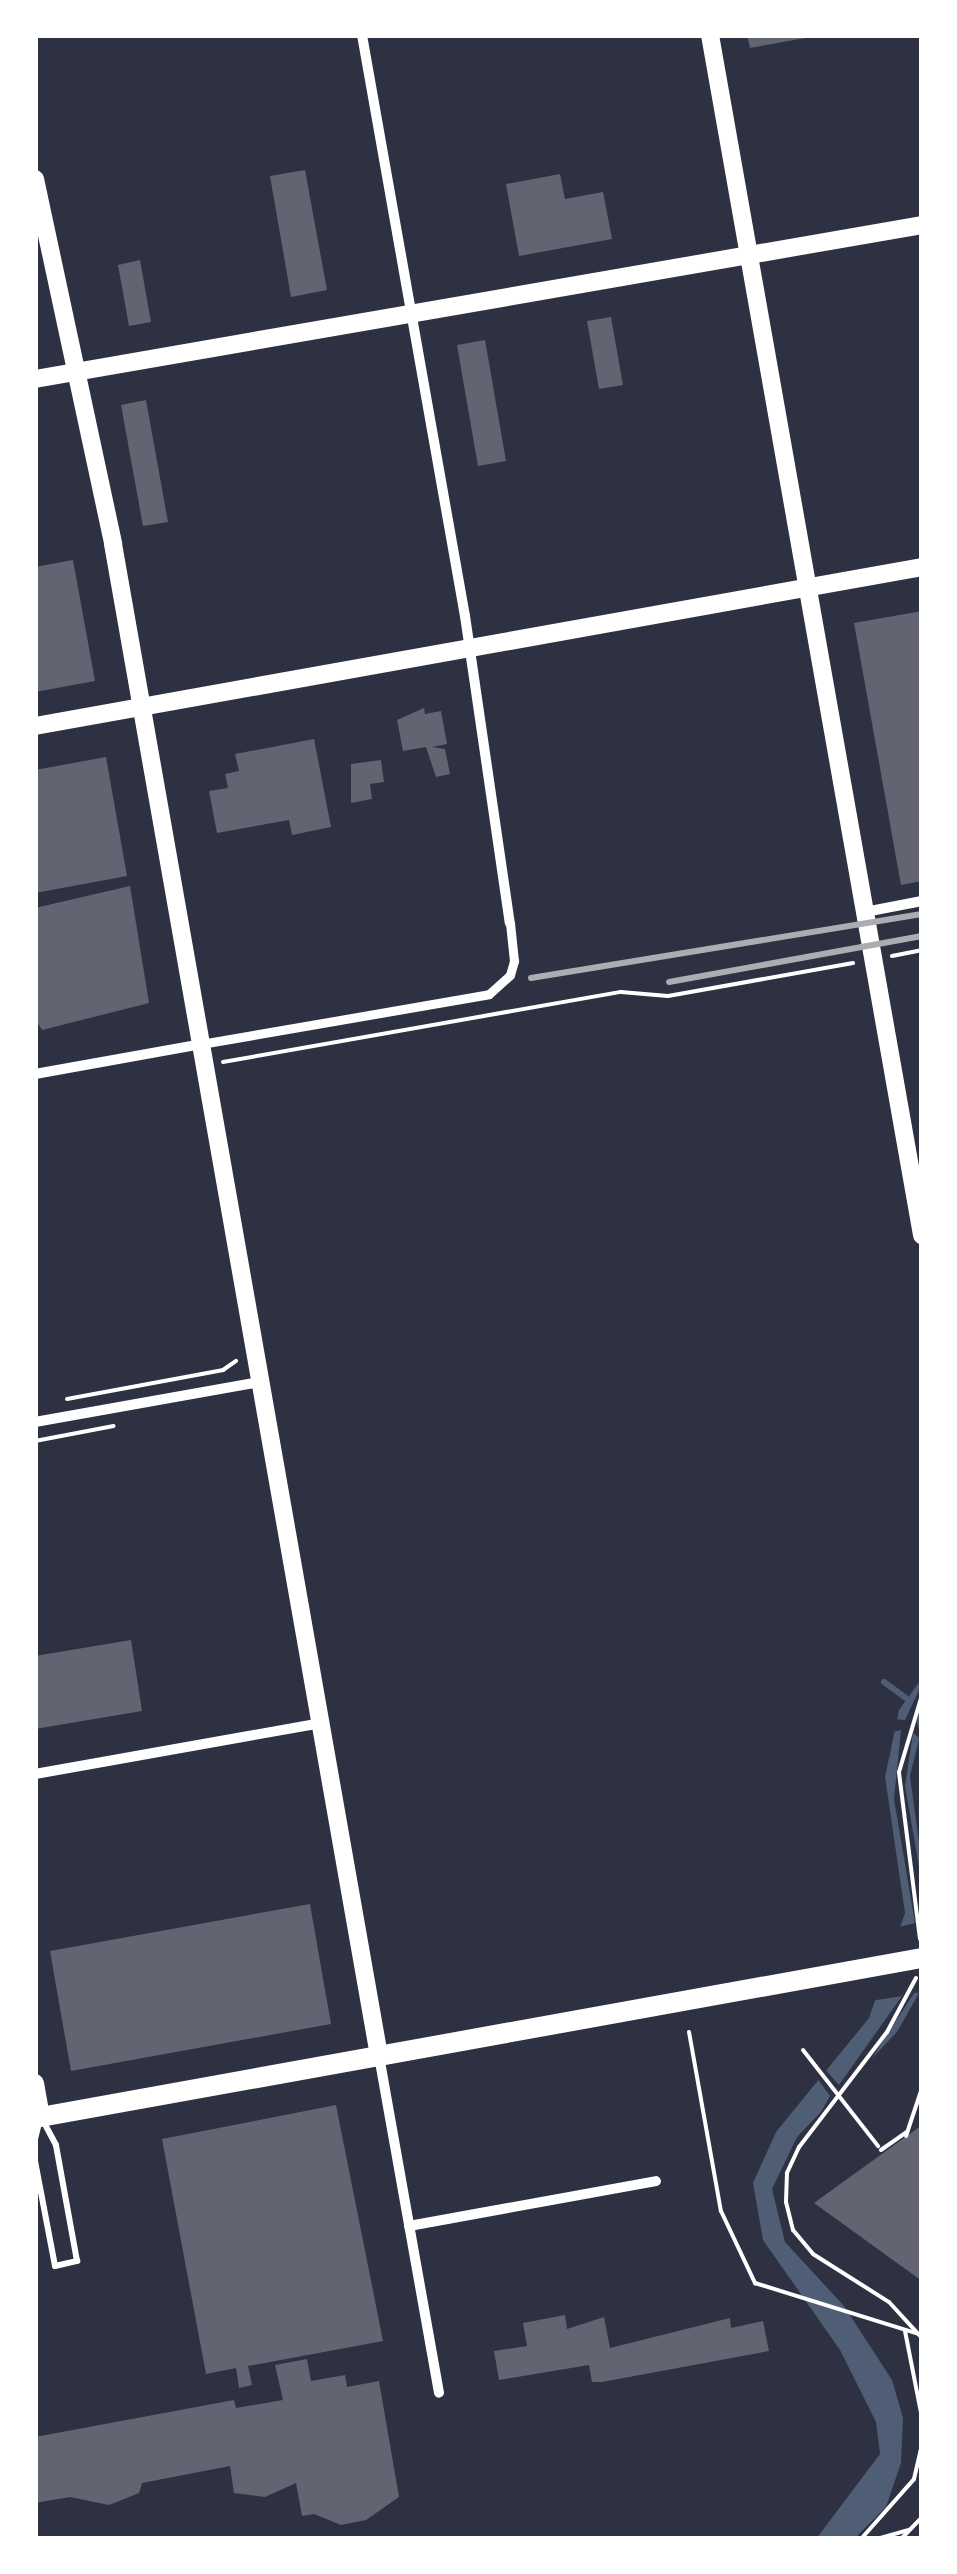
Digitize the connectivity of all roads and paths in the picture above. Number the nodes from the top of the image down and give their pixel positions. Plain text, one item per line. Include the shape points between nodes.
1 (362, 35) edge
2 (710, 35) edge
3 (35, 179) edge
4 (922, 224) edge
5 (749, 256) junction
6 (412, 313) junction
7 (73, 373) junction
8 (35, 379) edge
9 (922, 567) edge
10 (808, 587) junction
11 (469, 648) junction
12 (141, 707) junction
13 (35, 726) edge
14 (922, 901) edge
15 (865, 912) junction
16 (510, 923) joint
17 (922, 950) edge
18 (874, 959) junction
19 (200, 1044) junction
20 (224, 1062) dead end
21 (35, 1074) edge
22 (922, 1235) edge
23 (236, 1361) dead end
24 (260, 1382) junction
25 (53, 1401) dead end
26 (35, 1422) edge
27 (922, 1695) edge
28 (321, 1723) junction
29 (35, 1774) edge
30 (918, 1897) dead end
31 (922, 1958) edge
32 (902, 2010) dead end
33 (689, 2032) dead end
34 (803, 2050) dead end
35 (380, 2056) junction
36 (35, 2083) edge
37 (922, 2088) edge
38 (38, 2117) edge
39 (35, 2139) edge
40 (35, 2161) edge
41 (656, 2181) dead end
42 (410, 2226) junction
43 (902, 2330) junction
44 (921, 2336) edge
45 (439, 2393) dead end
46 (922, 2418) edge
47 (922, 2445) edge
48 (922, 2516) edge
49 (909, 2530) junction
50 (861, 2539) edge
51 (877, 2539) edge
52 (901, 2539) edge

1 - 6 street
2 - 5 main road
3 - 7 main road
4 - 5 main road
5 - 6 main road
5 - 10 main road
6 - 7 main road
6 - 11 street
7 - 8 main road
7 - 12 main road
9 - 10 main road
10 - 11 main road
10 - 15 main road
11 - 12 main road
11 - 16 street
12 - 13 main road
12 - 19 main road
14 - 15 street
15 - 18 main road
16 - 19 street via 510,976 489,994
17 - 18 path
18 - 20 path via 668,996 621,992
18 - 22 main road
19 - 21 street
19 - 24 main road
23 - 25 path via 217,1371
24 - 26 street
24 - 28 main road
27 - 30 path via 899,1772
28 - 29 street
28 - 35 main road
31 - 35 main road
32 - 44 path via 787,2173 794,2230 812,2254 889,2302
33 - 43 path via 721,2211 742,2266 767,2291
34 - 37 path via 880,2148 906,2134
35 - 38 main road
35 - 42 street
36 - 38 main road
38 - 39 lane
38 - 40 lane via 56,2145 77,2261 55,2266
41 - 42 street
42 - 45 street
43 - 44 path
43 - 46 path
47 - 50 path via 914,2480
48 - 49 path
49 - 51 path
49 - 52 path

